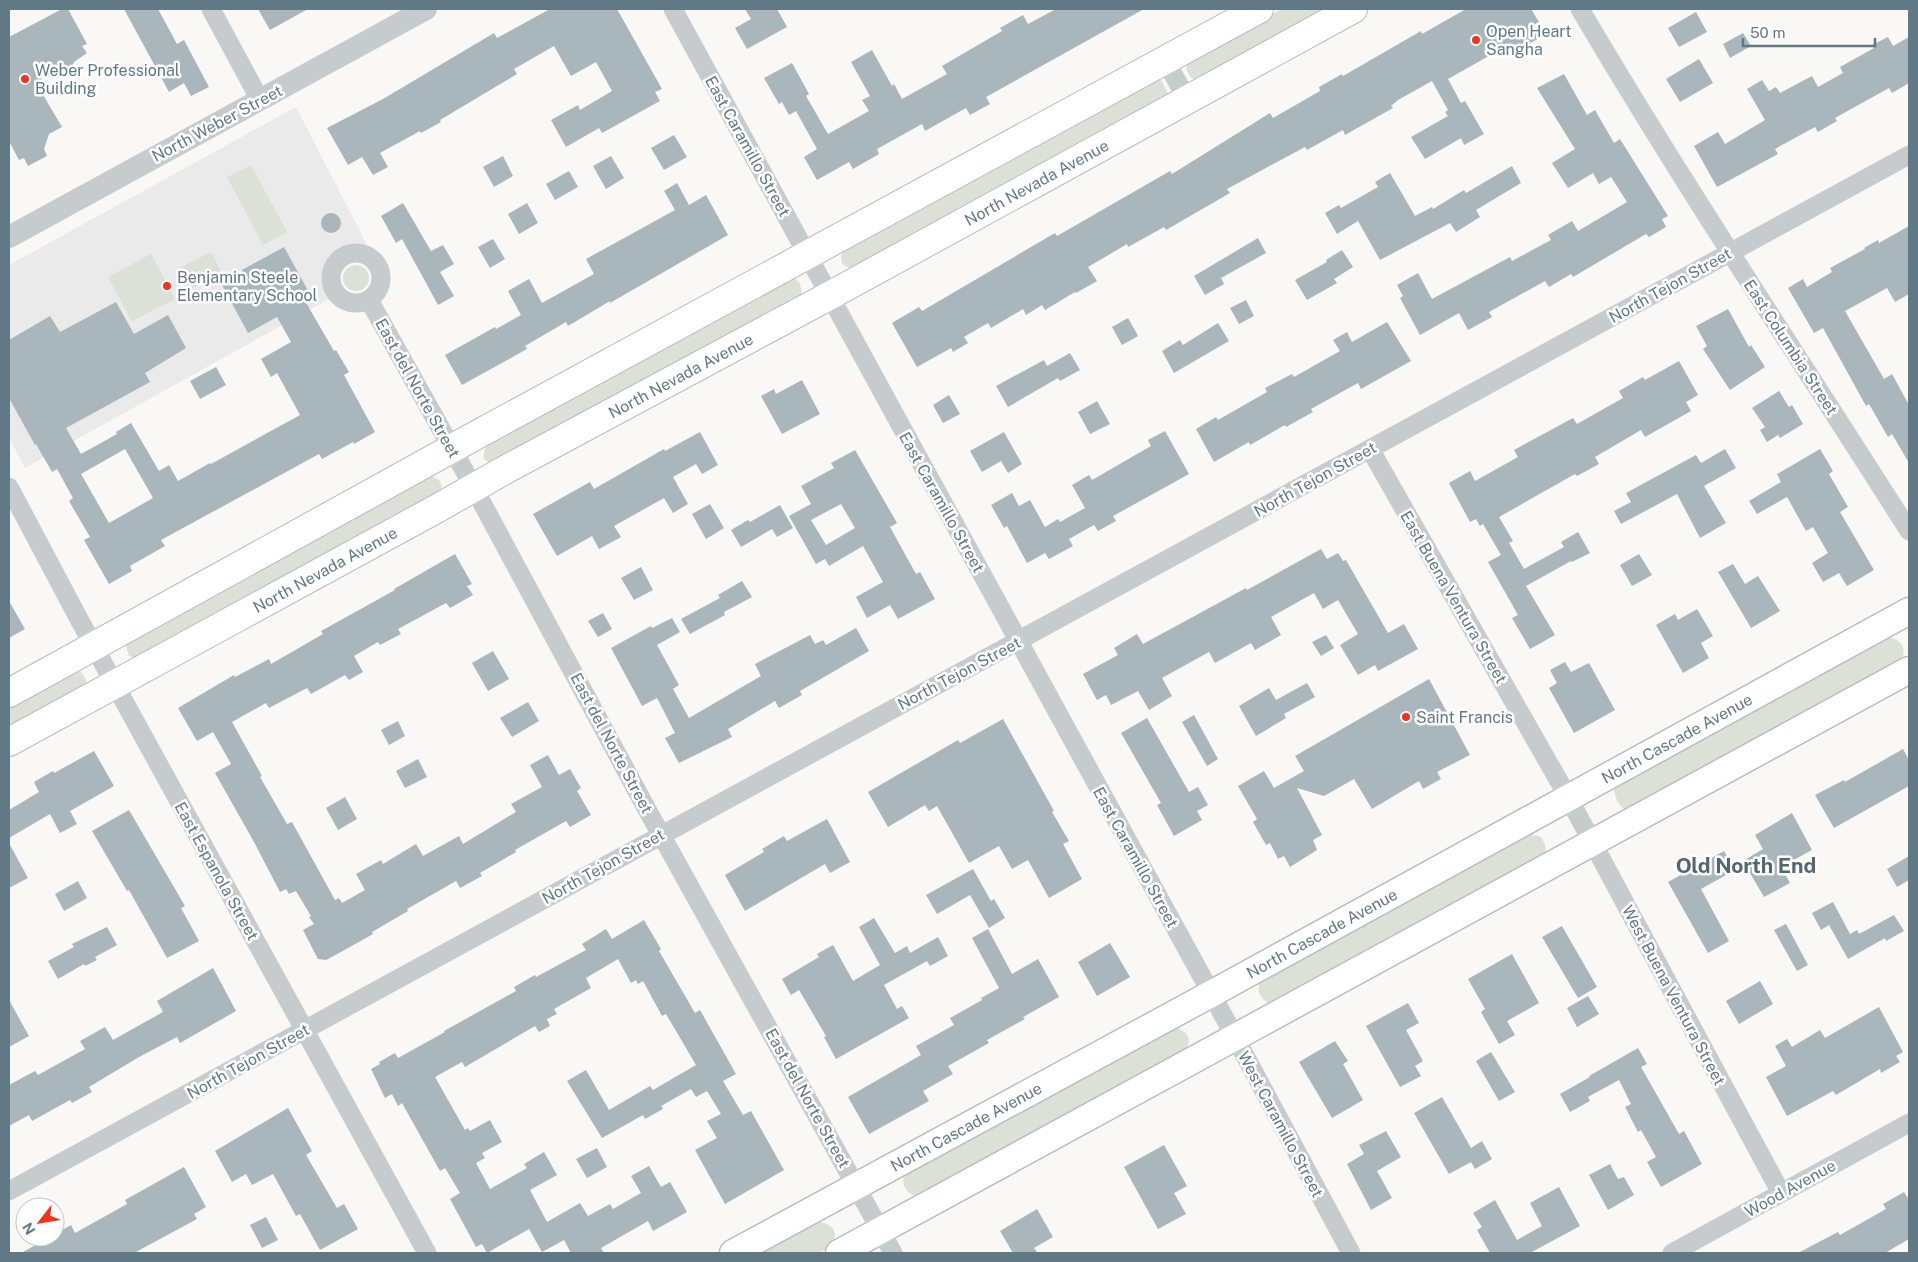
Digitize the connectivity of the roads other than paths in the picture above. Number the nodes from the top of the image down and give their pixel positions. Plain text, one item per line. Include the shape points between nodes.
1 (211, 9) edge
2 (426, 9) edge
3 (673, 9) edge
4 (1259, 9) edge
5 (1353, 9) edge
6 (1580, 9) edge
7 (1165, 60) junction
8 (1187, 99) junction
9 (260, 100) junction
10 (1909, 155) edge
11 (9, 237) edge
12 (1730, 253) junction
13 (808, 254) junction
14 (829, 296) junction
15 (369, 300) dead end
16 (451, 449) junction
17 (1370, 449) junction
18 (9, 487) edge
19 (474, 488) junction
20 (1909, 531) edge
21 (1909, 611) edge
22 (1018, 642) junction
23 (94, 646) junction
24 (1909, 670) edge
25 (116, 684) junction
26 (9, 693) edge
27 (9, 742) edge
28 (1568, 797) junction
29 (661, 834) junction
30 (1591, 842) junction
31 (1211, 994) junction
32 (305, 1030) junction
33 (1235, 1037) junction
34 (1909, 1123) edge
35 (857, 1186) junction
36 (9, 1191) edge
37 (1782, 1193) junction
38 (881, 1231) junction
39 (427, 1253) edge
40 (734, 1253) edge
41 (839, 1253) edge
42 (893, 1253) edge
43 (1351, 1253) edge
44 (1672, 1253) edge

1 - 9 street
2 - 9 street, North Weber Street
3 - 13 street, East Caramillo Street
4 - 7 main road
5 - 8 main road, North Nevada Avenue
6 - 12 street, East Columbia Street
7 - 8 street
7 - 13 main road
8 - 14 main road, North Nevada Avenue
9 - 11 street, North Weber Street
10 - 12 street, North Tejon Street
12 - 17 street, North Tejon Street
12 - 20 street, East Columbia Street
13 - 14 street, East Caramillo Street
13 - 16 main road
14 - 19 main road, North Nevada Avenue
14 - 22 street, East Caramillo Street
15 - 16 street, East del Norte Street
16 - 19 street, East del Norte Street
16 - 23 main road
17 - 22 street, North Tejon Street
17 - 28 street, East Buena Ventura Street
18 - 23 street, East Espanola Street
19 - 25 main road, North Nevada Avenue
19 - 29 street, East del Norte Street
21 - 28 main road, North Cascade Avenue
22 - 29 street, North Tejon Street
22 - 31 street, East Caramillo Street
23 - 25 street, East Espanola Street
23 - 26 main road
24 - 30 main road
25 - 27 main road, North Nevada Avenue
25 - 32 street, East Espanola Street
28 - 30 street, West Buena Ventura Street
28 - 31 main road, North Cascade Avenue
29 - 32 street, North Tejon Street
29 - 35 street, East del Norte Street
30 - 33 main road
30 - 37 street, West Buena Ventura Street
31 - 33 street, West Caramillo Street
31 - 35 main road, North Cascade Avenue
32 - 36 street, North Tejon Street
32 - 39 street, East Espanola Street
33 - 38 main road
33 - 43 street, West Caramillo Street
34 - 37 street, Wood Avenue
35 - 38 street, East del Norte Street
35 - 40 main road, North Cascade Avenue
37 - 44 street, Wood Avenue
38 - 41 main road
38 - 42 street, East del Norte Street

